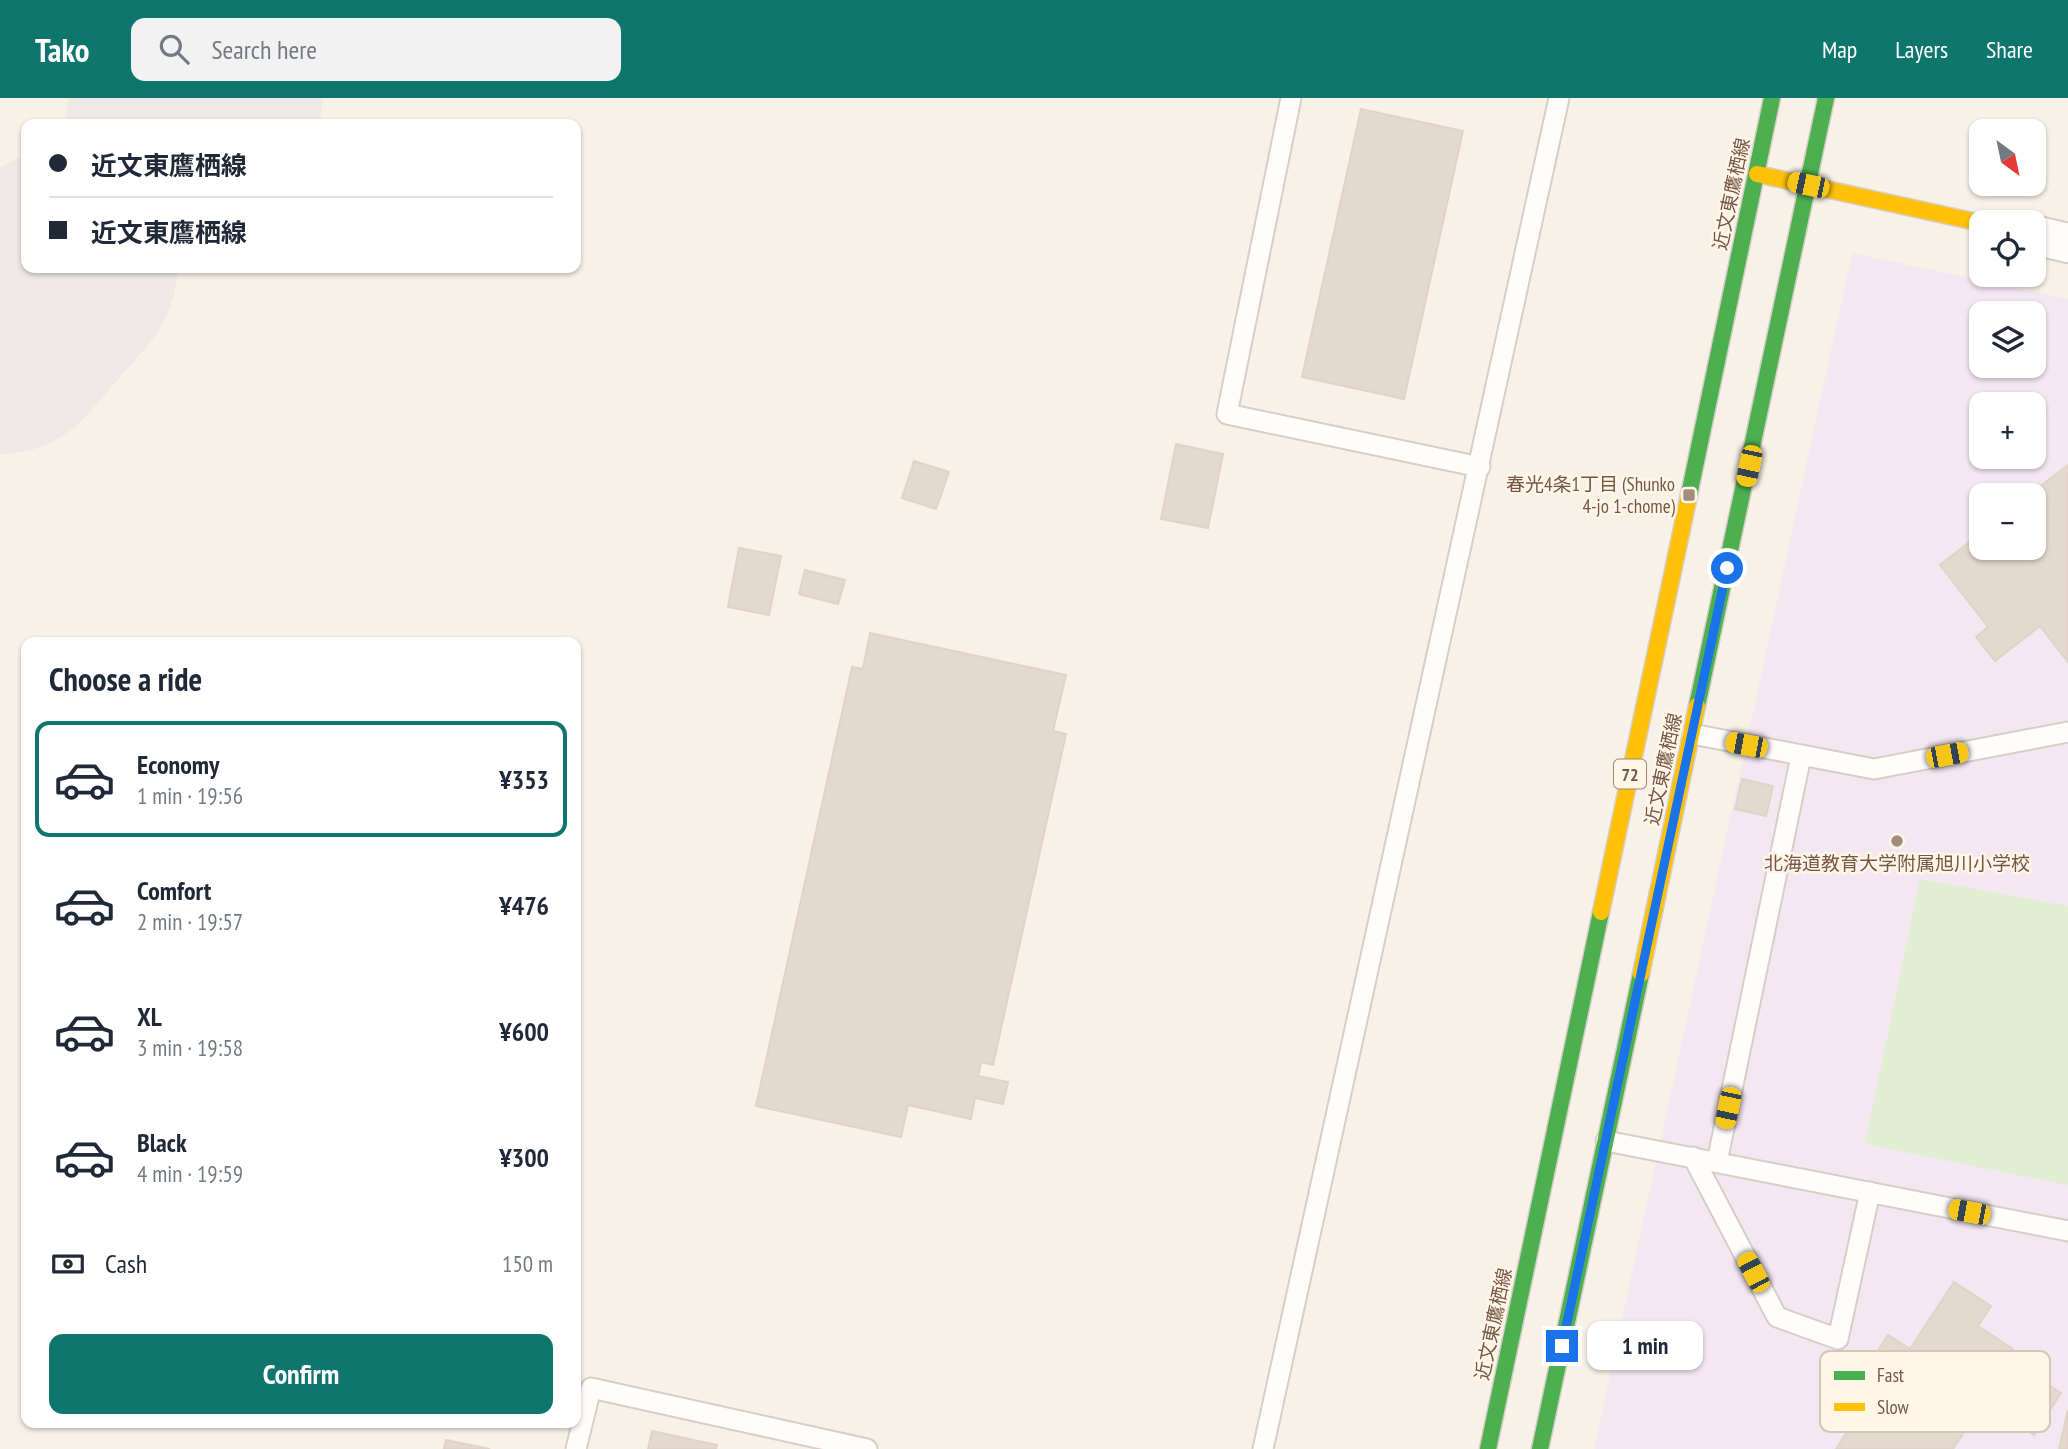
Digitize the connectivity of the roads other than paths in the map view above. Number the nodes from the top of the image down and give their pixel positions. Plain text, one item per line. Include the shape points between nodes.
1 (1291, 98) edge
2 (1559, 98) edge
3 (1772, 98) edge
4 (1826, 98) edge
5 (1757, 174) junction
6 (1808, 185) junction
7 (1969, 220) edge
8 (2046, 238) edge
9 (2068, 243) edge
10 (1480, 467) junction
11 (2068, 732) edge
12 (1692, 734) junction
13 (1801, 756) junction
14 (1606, 1141) junction
15 (1693, 1157) junction
16 (1717, 1162) junction
17 (1870, 1192) junction
18 (2068, 1231) edge
19 (576, 1449) edge
20 (867, 1449) edge
21 (1263, 1449) edge
22 (1488, 1449) edge
23 (1540, 1449) edge

1 - 10 lane via 1227,414
2 - 10 lane
3 - 5 main road, 近文東鷹栖線 / 72
4 - 6 main road, 近文東鷹栖線
5 - 6 main road
5 - 22 main road, 近文東鷹栖線 / 72
6 - 7 main road
6 - 12 main road, 近文東鷹栖線
8 - 9 street
10 - 21 lane
11 - 13 lane via 1874,769
12 - 13 lane
12 - 14 main road, 近文東鷹栖線
13 - 16 lane
14 - 15 lane
14 - 23 main road, 近文東鷹栖線
15 - 16 lane
15 - 17 lane via 1777,1318 1838,1339
16 - 17 lane
17 - 18 lane
19 - 20 lane via 591,1388

